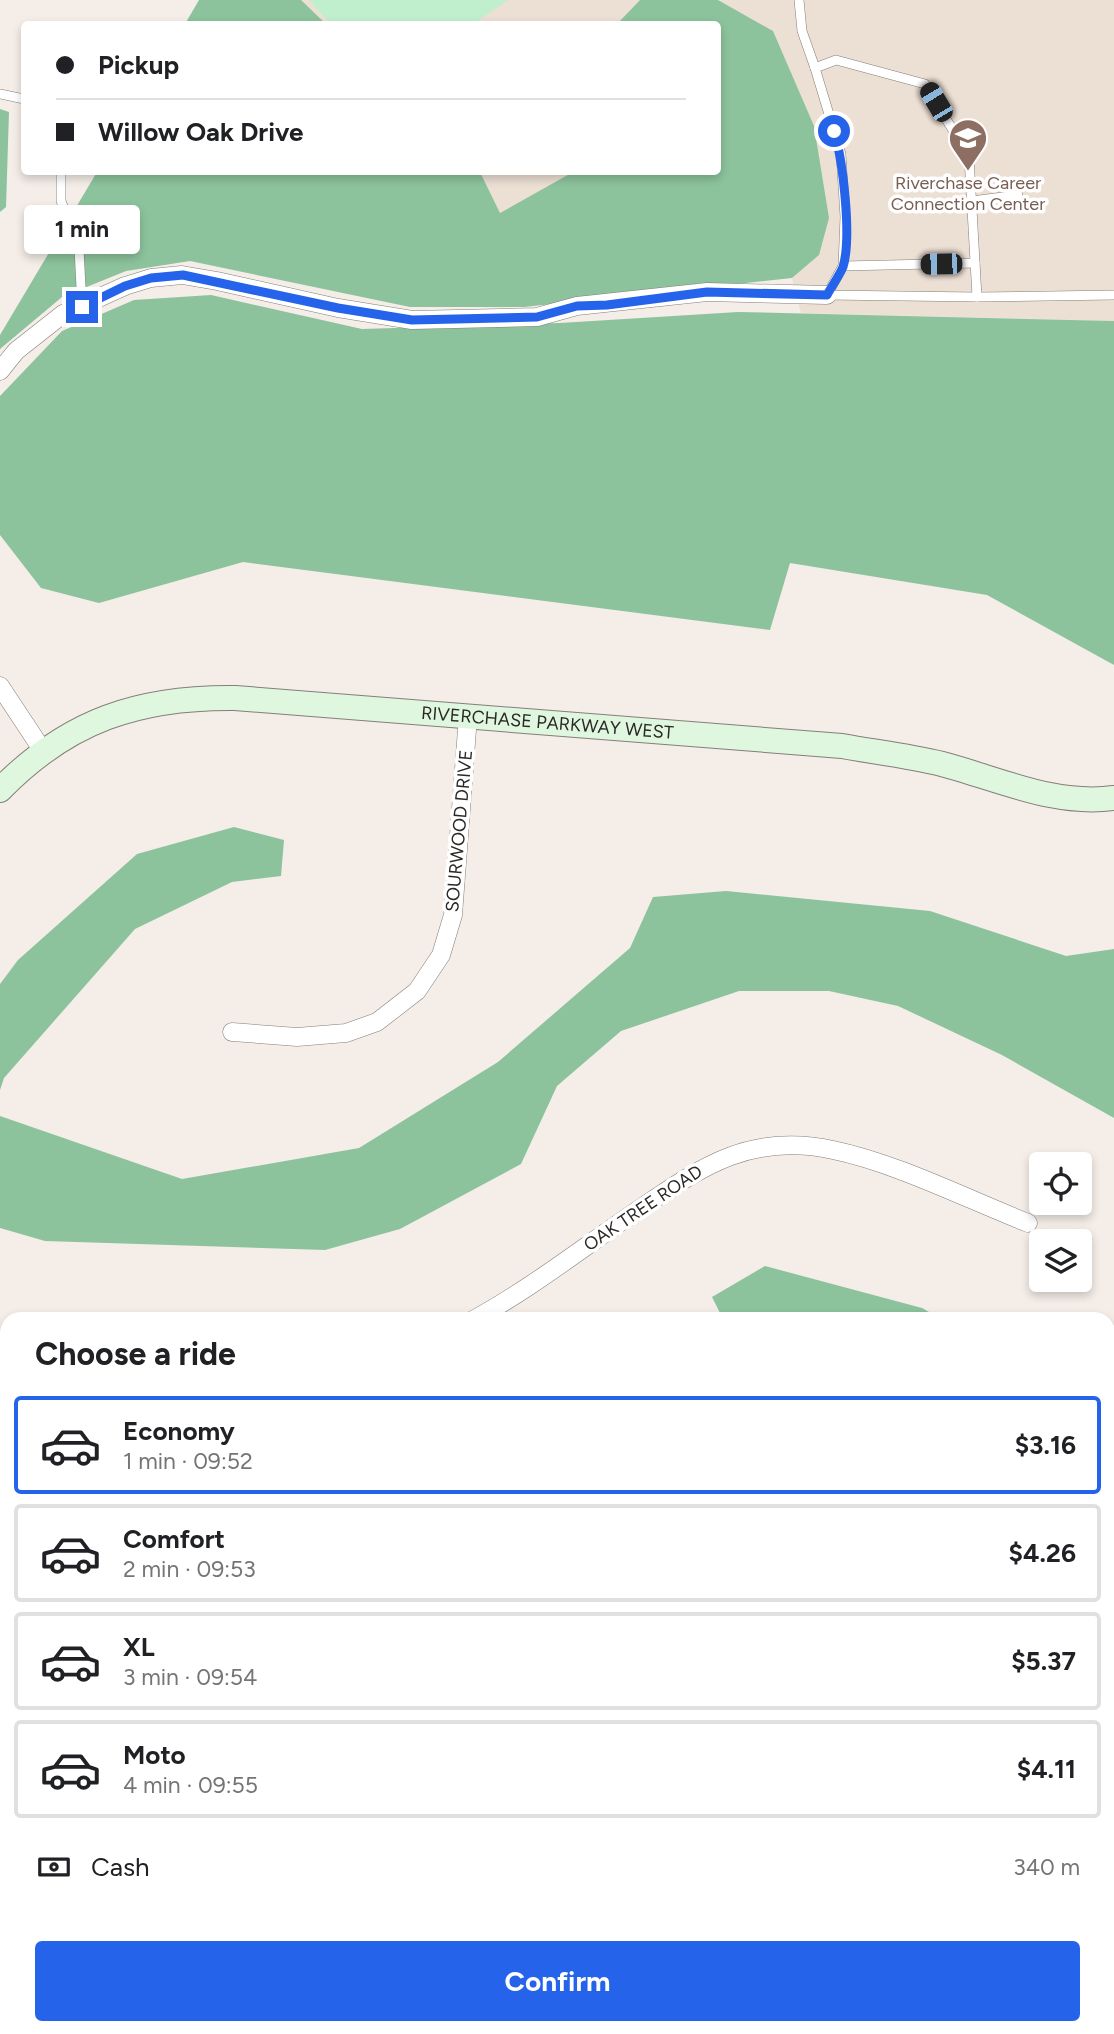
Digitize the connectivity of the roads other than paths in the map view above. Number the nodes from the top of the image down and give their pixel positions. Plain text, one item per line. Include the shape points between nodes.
1 (799, 0) edge
2 (815, 68) junction
3 (0, 94) edge
4 (21, 98) edge
5 (61, 175) edge
6 (1018, 195) dead end
7 (972, 201) junction
8 (975, 263) junction
9 (843, 266) junction
10 (827, 295) junction
11 (1114, 295) edge
12 (977, 297) junction
13 (82, 307) junction
14 (0, 371) edge
15 (0, 686) edge
16 (468, 716) junction
17 (43, 751) junction
18 (0, 790) edge
19 (1114, 798) edge
20 (232, 1032) dead end
21 (1028, 1223) dead end
22 (487, 1312) edge

1 - 2 lane via 802,31
2 - 7 lane via 836,60 925,83 969,157
2 - 9 lane via 841,154 846,230
3 - 4 lane
5 - 13 lane via 61,201 79,249
6 - 7 lane
7 - 8 lane
8 - 9 lane
8 - 12 lane
9 - 10 lane
10 - 12 lane
10 - 13 street via 707,292 577,306 537,317 412,320 183,275 125,286
11 - 12 lane
13 - 14 street via 63,314 16,351
15 - 17 street
16 - 17 street, RIVERCHASE PARKWAY WEST via 193,698 112,714
16 - 19 street, RIVERCHASE PARKWAY WEST via 842,746 942,764 1048,796
16 - 20 street, SOURWOOD DRIVE via 453,915 441,955 417,991 377,1021 346,1032 297,1037
17 - 18 street, RIVERCHASE PARKWAY WEST
21 - 22 street, OAK TREE ROAD via 858,1157 809,1147 764,1147 722,1159 680,1180

